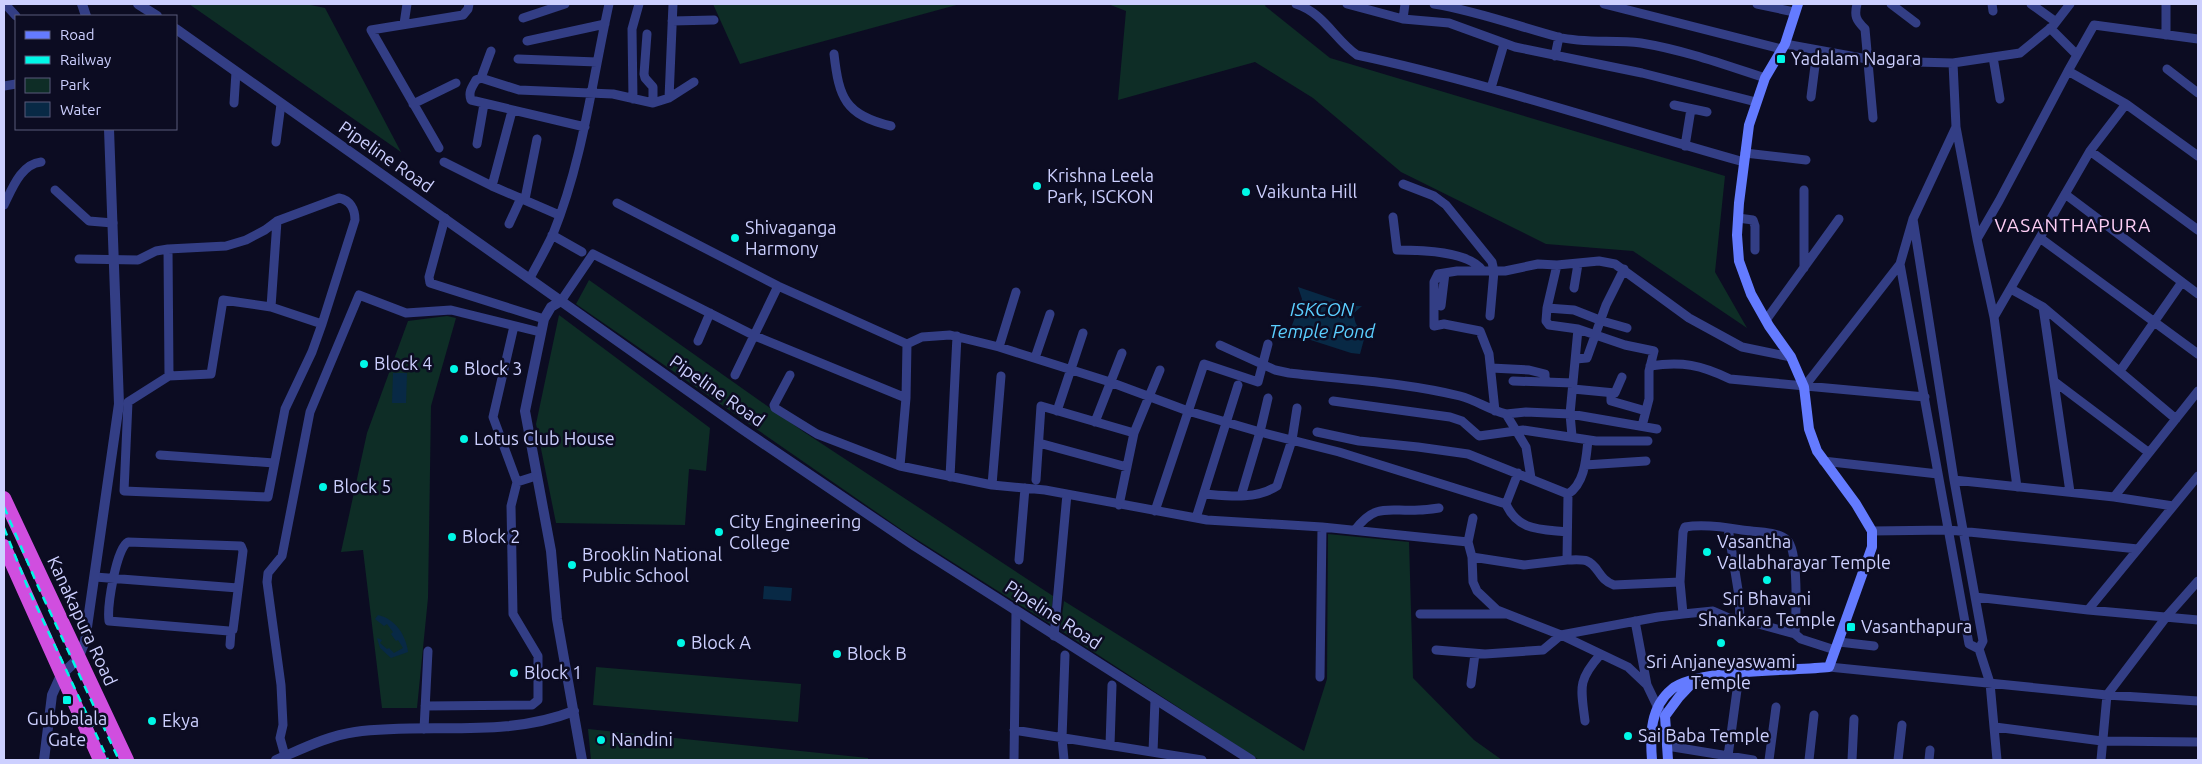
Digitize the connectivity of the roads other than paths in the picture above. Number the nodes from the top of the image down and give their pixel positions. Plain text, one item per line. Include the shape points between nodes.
1 (6, 4) edge
2 (138, 4) edge
3 (407, 4) edge
4 (469, 4) edge
5 (565, 4) edge
6 (609, 4) edge
7 (639, 4) edge
8 (673, 4) edge
9 (1296, 4) edge
10 (1347, 4) edge
11 (1405, 4) edge
12 (1434, 4) edge
13 (1604, 4) edge
14 (1757, 4) edge
15 (1857, 4) edge
16 (1891, 4) edge
17 (2031, 4) edge
18 (2070, 4) edge
19 (2166, 4) edge
20 (1796, 8) edge
21 (15, 15) edge
22 (156, 15) edge
23 (523, 18) dead end
24 (1403, 19) junction
25 (714, 20) dead end
26 (672, 21) junction
27 (1916, 23) dead end
28 (404, 24) junction
29 (605, 24) junction
30 (2053, 25) junction
31 (178, 31) edge
32 (647, 34) dead end
33 (2166, 35) junction
34 (1559, 37) junction
35 (2198, 39) edge
36 (527, 41) dead end
37 (1504, 44) junction
38 (1783, 47) junction
39 (1817, 50) junction
40 (491, 52) dead end
41 (834, 54) dead end
42 (2077, 55) junction
43 (1555, 56) junction
44 (1993, 57) junction
45 (518, 59) dead end
46 (1867, 60) junction
47 (597, 62) junction
48 (1953, 62) junction
49 (2167, 69) dead end
50 (2068, 71) junction
51 (236, 72) junction
52 (482, 78) junction
53 (1765, 78) junction
54 (694, 82) dead end
55 (456, 83) dead end
56 (1491, 88) junction
57 (2198, 93) edge
58 (592, 95) junction
59 (1811, 97) dead end
60 (669, 98) junction
61 (633, 99) junction
62 (2000, 99) dead end
63 (234, 102) dead end
64 (1756, 102) junction
65 (652, 103) junction
66 (281, 104) junction
67 (413, 104) junction
68 (484, 104) junction
69 (2126, 104) junction
70 (1674, 105) dead end
71 (1691, 109) junction
72 (512, 111) junction
73 (1707, 112) dead end
74 (1873, 118) dead end
75 (891, 126) dead end
76 (585, 127) junction
77 (1956, 127) junction
78 (109, 130) edge
79 (537, 139) dead end
80 (276, 142) dead end
81 (477, 144) dead end
82 (1685, 146) junction
83 (439, 148) dead end
84 (2090, 151) junction
85 (2197, 152) edge
86 (1744, 158) junction
87 (1806, 160) dead end
88 (41, 162) dead end
89 (444, 162) dead end
90 (1403, 184) dead end
91 (492, 186) junction
92 (55, 190) dead end
93 (1804, 190) dead end
94 (2065, 194) junction
95 (523, 198) junction
96 (617, 203) dead end
97 (4, 205) edge
98 (559, 215) junction
99 (1393, 217) dead end
100 (446, 218) junction
101 (1738, 218) junction
102 (1913, 218) junction
103 (1839, 219) dead end
104 (277, 221) junction
105 (113, 223) junction
106 (509, 224) dead end
107 (2198, 230) edge
108 (552, 234) junction
109 (2040, 238) junction
110 (1977, 239) junction
111 (168, 249) junction
112 (1756, 250) dead end
113 (582, 252) dead end
114 (79, 259) dead end
115 (114, 259) junction
116 (1578, 264) junction
117 (1900, 264) junction
118 (1557, 265) junction
119 (1804, 268) junction
120 (1624, 269) junction
121 (1483, 271) junction
122 (1494, 271) junction
123 (1445, 273) junction
124 (530, 278) junction
125 (2182, 282) junction
126 (778, 286) junction
127 (1574, 288) dead end
128 (2010, 289) junction
129 (1016, 292) dead end
130 (2198, 294) edge
131 (561, 301) junction
132 (1440, 306) dead end
133 (271, 307) junction
134 (2043, 307) junction
135 (1548, 308) junction
136 (710, 313) junction
137 (1050, 314) dead end
138 (1490, 316) dead end
139 (1994, 317) junction
140 (544, 319) junction
141 (1766, 320) junction
142 (2154, 320) junction
143 (1602, 321) junction
144 (322, 324) junction
145 (514, 326) junction
146 (1627, 328) dead end
147 (1578, 330) junction
148 (540, 332) junction
149 (1083, 333) dead end
150 (755, 336) junction
151 (958, 336) junction
152 (1594, 336) junction
153 (698, 341) dead end
154 (907, 344) junction
155 (1268, 344) dead end
156 (1220, 345) dead end
157 (999, 347) junction
158 (1122, 353) dead end
159 (2198, 354) edge
160 (1791, 357) junction
161 (1035, 358) junction
162 (1576, 359) junction
163 (1263, 364) junction
164 (1650, 366) junction
165 (1491, 368) junction
166 (1070, 369) junction
167 (1160, 370) dead end
168 (2120, 371) junction
169 (735, 375) dead end
170 (790, 375) dead end
171 (169, 376) junction
172 (1001, 376) dead end
173 (1622, 377) dead end
174 (1513, 381) dead end
175 (1110, 382) junction
176 (1545, 382) junction
177 (2055, 382) junction
178 (1238, 385) dead end
179 (1573, 386) junction
180 (1804, 387) junction
181 (2198, 391) edge
182 (1611, 393) junction
183 (1149, 396) junction
184 (1925, 397) junction
185 (906, 398) junction
186 (1268, 398) dead end
187 (1333, 401) dead end
188 (1297, 408) dead end
189 (1056, 411) junction
190 (1188, 411) junction
191 (1495, 411) junction
192 (1646, 411) junction
193 (1506, 414) junction
194 (1570, 414) junction
195 (2176, 419) junction
196 (1095, 422) junction
197 (1226, 422) junction
198 (1642, 426) junction
199 (1657, 429) dead end
200 (1515, 430) junction
201 (1260, 432) junction
202 (1317, 432) dead end
203 (1134, 433) junction
204 (1572, 436) junction
205 (1292, 440) junction
206 (1588, 440) junction
207 (1648, 441) dead end
208 (1039, 443) junction
209 (2148, 452) junction
210 (160, 455) dead end
211 (1646, 461) dead end
212 (1823, 461) junction
213 (274, 463) junction
214 (1585, 465) junction
215 (900, 466) junction
216 (1126, 467) junction
217 (1518, 474) junction
218 (1938, 474) junction
219 (536, 476) junction
220 (2198, 476) edge
221 (950, 477) junction
222 (1531, 478) junction
223 (1036, 480) dead end
224 (1954, 480) junction
225 (517, 482) junction
226 (992, 485) junction
227 (2017, 486) junction
228 (1025, 488) junction
229 (2070, 492) junction
230 (1067, 494) junction
231 (1204, 494) junction
232 (1568, 494) junction
233 (1241, 496) junction
234 (2114, 497) junction
235 (4, 498) edge
236 (1119, 504) junction
237 (1506, 504) junction
238 (2173, 506) junction
239 (1439, 508) dead end
240 (1155, 511) junction
241 (1196, 518) junction
242 (1473, 518) dead end
243 (1322, 527) junction
244 (1728, 528) junction
245 (1355, 530) junction
246 (1948, 530) junction
247 (1872, 531) junction
248 (1963, 531) junction
249 (1566, 532) junction
250 (1468, 542) junction
251 (4, 546) edge
252 (2138, 550) junction
253 (1472, 557) junction
254 (1019, 560) dead end
255 (1567, 560) junction
256 (96, 577) junction
257 (114, 579) junction
258 (2198, 581) edge
259 (1680, 582) junction
260 (238, 588) junction
261 (1975, 596) junction
262 (2088, 610) junction
263 (1016, 611) junction
264 (1420, 614) dead end
265 (1508, 614) junction
266 (1683, 614) junction
267 (2168, 616) junction
268 (1740, 619) junction
269 (2198, 620) edge
270 (1635, 621) junction
271 (232, 631) junction
272 (1794, 634) junction
273 (1561, 635) junction
274 (1054, 636) junction
275 (230, 645) dead end
276 (1837, 646) junction
277 (1874, 646) dead end
278 (1979, 649) junction
279 (1436, 650) dead end
280 (428, 651) dead end
281 (1475, 654) junction
282 (1066, 655) dead end
283 (1600, 655) junction
284 (78, 659) junction
285 (1830, 667) junction
286 (62, 675) junction
287 (1320, 677) dead end
288 (1990, 683) junction
289 (1471, 684) dead end
290 (1112, 685) dead end
291 (1647, 685) junction
292 (1737, 690) dead end
293 (2107, 695) junction
294 (1155, 700) junction
295 (2198, 702) edge
296 (425, 706) junction
297 (1776, 707) dead end
298 (574, 711) junction
299 (1661, 712) junction
300 (1814, 715) dead end
301 (1854, 719) dead end
302 (1585, 721) dead end
303 (1902, 724) dead end
304 (1995, 727) junction
305 (424, 729) junction
306 (1014, 730) junction
307 (1062, 738) junction
308 (2102, 741) junction
309 (2198, 742) edge
310 (1110, 745) junction
311 (1667, 746) junction
312 (1930, 750) dead end
313 (1152, 752) junction
314 (1728, 756) junction
315 (280, 758) edge
316 (44, 760) edge
317 (100, 760) edge
318 (127, 760) edge
319 (582, 760) edge
320 (1014, 760) edge
321 (1064, 760) edge
322 (1201, 760) edge
323 (1251, 760) edge
324 (1652, 760) edge
325 (1668, 760) edge
326 (1753, 760) edge
327 (1769, 760) edge
328 (1809, 760) edge
329 (1852, 760) edge
330 (1898, 760) edge
331 (1929, 760) edge
332 (1997, 760) edge
333 (2100, 760) edge

1 - 21 street
2 - 22 street
3 - 28 street
4 - 28 street via 463,15
5 - 23 street
6 - 29 street
7 - 61 street via 632,29
8 - 26 street
9 - 56 street via 1311,10 1336,33 1346,48 1357,55
10 - 24 street
11 - 24 street
12 - 34 street via 1478,13
13 - 38 street
14 - 20 street
15 - 46 street via 1854,14 1865,29
16 - 27 street
17 - 30 street
18 - 30 street
19 - 33 street
20 - 38 main road
24 - 37 street via 1449,23
25 - 26 street
26 - 60 street
28 - 67 street via 371,30
29 - 36 street
29 - 47 street
30 - 42 street
30 - 44 street via 2020,53
31 - 51 street, Pipeline Road
32 - 65 street via 644,74 653,87
33 - 35 street
33 - 42 street via 2094,26
34 - 43 street
34 - 53 street via 1643,43
37 - 43 street
37 - 56 street
38 - 39 street
38 - 53 main road
39 - 46 street
39 - 59 street
40 - 52 street
41 - 75 street via 841,95 858,114
42 - 50 street
43 - 64 street via 1642,73
44 - 48 street
44 - 62 street
45 - 47 street
46 - 48 street
46 - 74 street
47 - 58 street
48 - 77 street
49 - 57 street
50 - 69 street
50 - 110 street
51 - 63 street
51 - 66 street, Pipeline Road
52 - 58 street via 519,90
52 - 68 street via 476,80 469,95 471,100
53 - 64 main road
54 - 60 street
55 - 67 street
56 - 82 street
58 - 61 street via 613,94
58 - 76 street
60 - 65 street
61 - 65 street
64 - 86 main road
66 - 80 street
66 - 100 street, Pipeline Road
67 - 83 street
68 - 72 street
68 - 81 street
69 - 84 street
69 - 85 street
70 - 71 street
71 - 73 street
71 - 82 street
72 - 76 street
72 - 91 street
76 - 98 street
77 - 102 street
77 - 110 street
78 - 105 street
79 - 95 street
82 - 86 street
84 - 94 street
84 - 107 street
86 - 87 street
86 - 101 main road
88 - 97 street via 29,164
89 - 91 street
90 - 122 street via 1434,196 1446,205 1492,262
91 - 95 street
92 - 105 street via 89,221
93 - 119 street
94 - 109 street
94 - 125 street
95 - 98 street
95 - 106 street
96 - 126 street
98 - 108 street
99 - 121 street via 1397,250 1465,258 1478,263
100 - 124 street, Pipeline Road
100 - 140 street via 430,283
101 - 112 street via 1753,220
101 - 141 main road via 1737,235 1745,282
102 - 117 street
102 - 224 street
103 - 119 street
104 - 111 street via 246,240 226,246
104 - 133 street
104 - 144 street via 334,199 344,199 353,207 355,220
105 - 115 street
108 - 113 street
108 - 124 street
109 - 128 street
109 - 142 street
110 - 139 street
111 - 115 street via 138,260
111 - 171 street
114 - 115 street
115 - 256 street via 119,404
116 - 118 street
116 - 120 street via 1599,261
116 - 127 street
117 - 180 street
117 - 184 street
118 - 122 street via 1538,264
118 - 135 street
119 - 141 street
120 - 143 street via 1606,305
120 - 160 street via 1688,318 1742,347
121 - 122 street
121 - 123 street
122 - 138 street
123 - 132 street
123 - 165 street via 1438,274 1434,282 1434,326 1444,324 1480,331
124 - 131 street, Pipeline Road
125 - 130 street
125 - 142 street
126 - 150 street
126 - 154 street
128 - 134 street
128 - 139 street
129 - 157 street
131 - 136 street via 594,254
131 - 140 street via 551,307
131 - 263 street, Pipeline Road via 759,440
133 - 144 street
133 - 171 street via 223,300 211,374
134 - 168 street
134 - 177 street
135 - 143 street via 1574,310
135 - 147 street via 1546,321 1549,324
136 - 150 street
136 - 153 street
137 - 161 street
139 - 227 street
140 - 148 street
141 - 160 main road
142 - 159 street
142 - 168 street
143 - 146 street
143 - 152 street
144 - 213 street via 288,400
145 - 148 street
145 - 225 street via 493,417
145 - 315 street via 451,310 406,313 359,295 310,412 282,556 268,574 281,684 283,725
147 - 152 street
147 - 162 street
148 - 219 street via 525,411
149 - 166 street
150 - 169 street
150 - 185 street
151 - 154 street via 922,336
151 - 157 street
151 - 221 street
152 - 162 street via 1587,358
152 - 164 street via 1654,351
154 - 185 street
155 - 163 street
156 - 163 street
157 - 161 street
158 - 175 street
160 - 180 main road
161 - 166 street
162 - 179 street
163 - 190 street via 1258,382 1204,364
163 - 191 street via 1289,373 1383,382 1460,396
164 - 180 street via 1686,363 1713,370 1730,379
164 - 192 street
165 - 176 street via 1535,371 1545,374
165 - 191 street
166 - 175 street
166 - 189 street
167 - 183 street
168 - 195 street
170 - 215 street via 775,408 818,434
171 - 213 street via 128,402 124,491 268,497
172 - 226 street
173 - 182 street via 1618,391
174 - 176 street
175 - 183 street
175 - 196 street
176 - 179 street
177 - 209 street
177 - 229 street
178 - 197 street
179 - 182 street
179 - 194 street
180 - 184 street
180 - 212 main road via 1809,429
181 - 195 street
182 - 192 street via 1611,401
183 - 190 street
183 - 203 street
184 - 218 street
185 - 215 street
186 - 201 street
187 - 200 street via 1450,417 1462,421 1478,436
188 - 205 street
189 - 196 street
189 - 208 street via 1041,406
190 - 197 street
190 - 240 street
191 - 193 street
192 - 198 street
193 - 194 street
193 - 200 street
194 - 198 street
194 - 204 street
195 - 209 street
196 - 203 street
197 - 201 street
197 - 231 street
198 - 199 street
200 - 204 street
200 - 222 street via 1526,447
201 - 205 street
201 - 233 street
202 - 217 street via 1359,442 1468,454
203 - 216 street
204 - 206 street
205 - 233 street via 1277,486 1270,491
205 - 237 street
206 - 207 street
206 - 214 street
208 - 216 street
208 - 223 street
209 - 234 street
210 - 213 street
211 - 214 street
212 - 218 street
212 - 247 main road
214 - 232 street via 1577,488
215 - 221 street
216 - 236 street
217 - 222 street
217 - 237 street
218 - 246 street
219 - 225 street
219 - 298 street via 551,551 557,625
220 - 238 street
221 - 226 street
222 - 232 street
224 - 227 street
224 - 248 street
225 - 296 street via 511,506 513,614 538,656 538,700 532,705
226 - 228 street
227 - 229 street
228 - 230 street
228 - 254 street
229 - 234 street
230 - 236 street
230 - 274 street
231 - 233 street
231 - 241 street
232 - 249 street
234 - 238 street
235 - 284 highway, Kanakapura Road
236 - 240 street
237 - 249 street via 1516,521
238 - 252 street
239 - 245 street via 1392,508 1373,512
240 - 241 street
241 - 243 street
242 - 250 street
243 - 245 street
243 - 287 street
244 - 259 street via 1685,528 1682,532
244 - 268 street
244 - 272 street via 1780,536 1788,541 1797,603
245 - 250 street
246 - 247 street
246 - 248 street
246 - 278 street via 1969,644
247 - 276 main road via 1872,547
248 - 252 street
248 - 261 street
249 - 255 street
250 - 253 street
251 - 286 highway
252 - 262 street
253 - 255 street via 1524,565
253 - 265 street via 1473,582 1477,591 1497,610
255 - 259 street via 1587,560 1604,582 1614,585
256 - 257 street
256 - 284 street via 85,641
257 - 260 street
257 - 260 street via 121,548 128,542 240,545 243,550
257 - 271 street via 111,622
258 - 267 street
259 - 266 street
260 - 271 street
261 - 262 street
261 - 278 street via 1983,642
262 - 267 street
263 - 274 street, Pipeline Road
263 - 306 street
264 - 265 street
265 - 273 street
266 - 268 street via 1713,611
266 - 270 street
267 - 269 street
267 - 293 street
268 - 272 street
270 - 273 street
270 - 291 street
271 - 275 street
272 - 276 street via 1801,639
273 - 281 street via 1543,650
273 - 283 street
274 - 294 street, Pipeline Road
276 - 277 street
276 - 285 main road
278 - 288 street
279 - 281 street
280 - 296 street
281 - 289 street
282 - 307 street
283 - 291 street via 1628,667
283 - 302 street via 1582,678
284 - 286 street
284 - 318 highway, Kanakapura Road
285 - 288 street
285 - 299 main road via 1707,676 1671,690
286 - 316 street via 52,695
286 - 317 highway
288 - 293 street
288 - 304 street
290 - 310 street
291 - 299 street
292 - 314 street
293 - 295 street
293 - 308 street
294 - 313 street
294 - 323 street, Pipeline Road
296 - 305 street
297 - 327 street
298 - 305 street via 517,726
298 - 319 street
299 - 311 main road
299 - 324 main road via 1652,722
300 - 328 street
301 - 329 street
303 - 330 street
304 - 308 street
304 - 332 street
305 - 315 street via 354,732 327,738
306 - 307 street
306 - 320 street
307 - 310 street
307 - 321 street
308 - 309 street
308 - 333 street
310 - 313 street
311 - 314 street
311 - 325 main road
312 - 331 street
313 - 322 street
314 - 326 street

